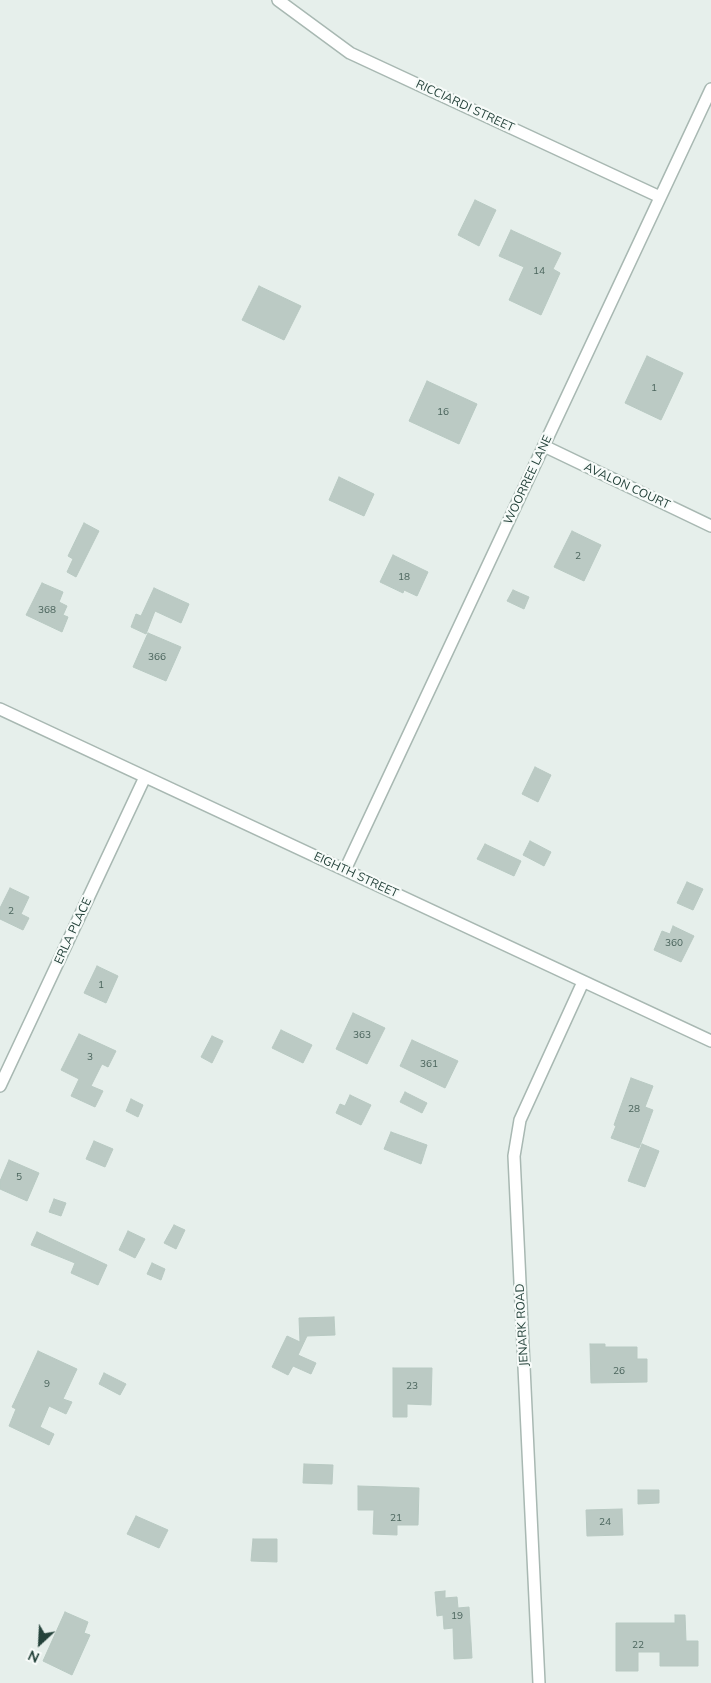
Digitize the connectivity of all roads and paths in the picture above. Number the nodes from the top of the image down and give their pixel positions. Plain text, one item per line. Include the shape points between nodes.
1 (278, 0) edge
2 (711, 90) edge
3 (660, 197) junction
4 (544, 446) junction
5 (711, 526) edge
6 (0, 709) edge
7 (146, 777) junction
8 (345, 870) junction
9 (583, 982) junction
10 (711, 1041) edge
11 (0, 1086) edge
12 (538, 1683) edge

1 - 3 street, RICCIARDI STREET via 350,53
2 - 3 street, WOORREE LANE
3 - 4 street, WOORREE LANE
4 - 5 street, AVALON COURT
4 - 8 street, WOORREE LANE
6 - 7 street, EIGHTH STREET
7 - 8 street, EIGHTH STREET
7 - 11 street, ERLA PLACE
8 - 9 street, EIGHTH STREET
9 - 10 street, EIGHTH STREET
9 - 12 street, JENARK ROAD via 520,1120 514,1156

